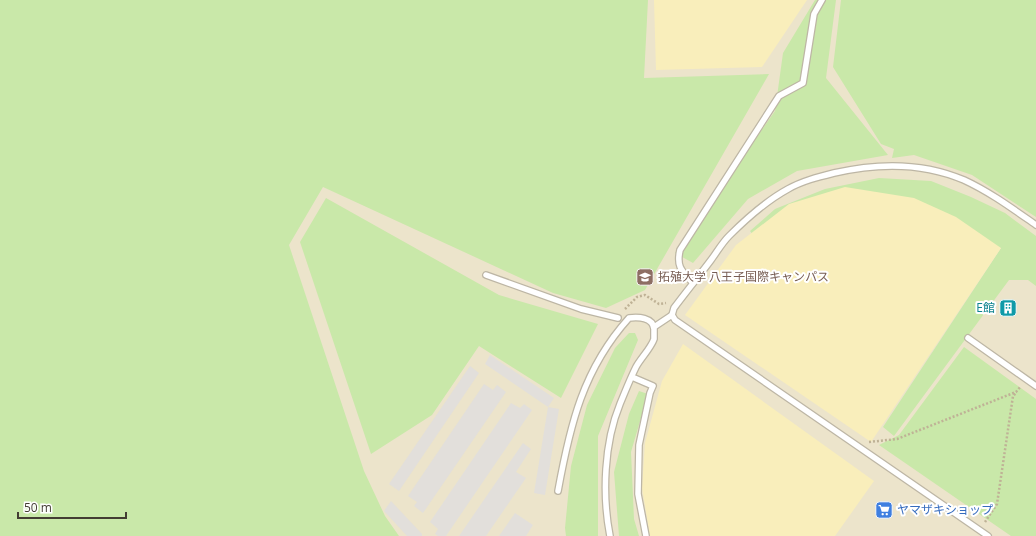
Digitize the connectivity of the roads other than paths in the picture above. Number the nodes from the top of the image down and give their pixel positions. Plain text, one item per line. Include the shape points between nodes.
1 (822, 0) edge
2 (1036, 224) edge
3 (486, 275) dead end
4 (693, 283) junction
5 (672, 315) junction
6 (618, 318) dead end
7 (654, 327) junction
8 (968, 338) dead end
9 (632, 377) junction
10 (1036, 386) edge
11 (558, 491) dead end
12 (610, 536) edge
13 (646, 536) edge
14 (988, 536) edge

1 - 4 lane via 814,14 803,83 779,96 680,250 680,269
2 - 4 lane via 964,180 936,170 908,166 863,167 815,178 789,188 767,202 728,237
3 - 6 lane via 581,309
4 - 5 lane via 674,308
5 - 7 lane
5 - 14 lane via 675,320
7 - 9 lane via 654,338
7 - 11 lane via 640,317 629,318 610,340 581,395 573,418
8 - 10 lane
9 - 12 lane via 620,405 610,442 606,498
9 - 13 lane via 653,386 639,445 638,494

